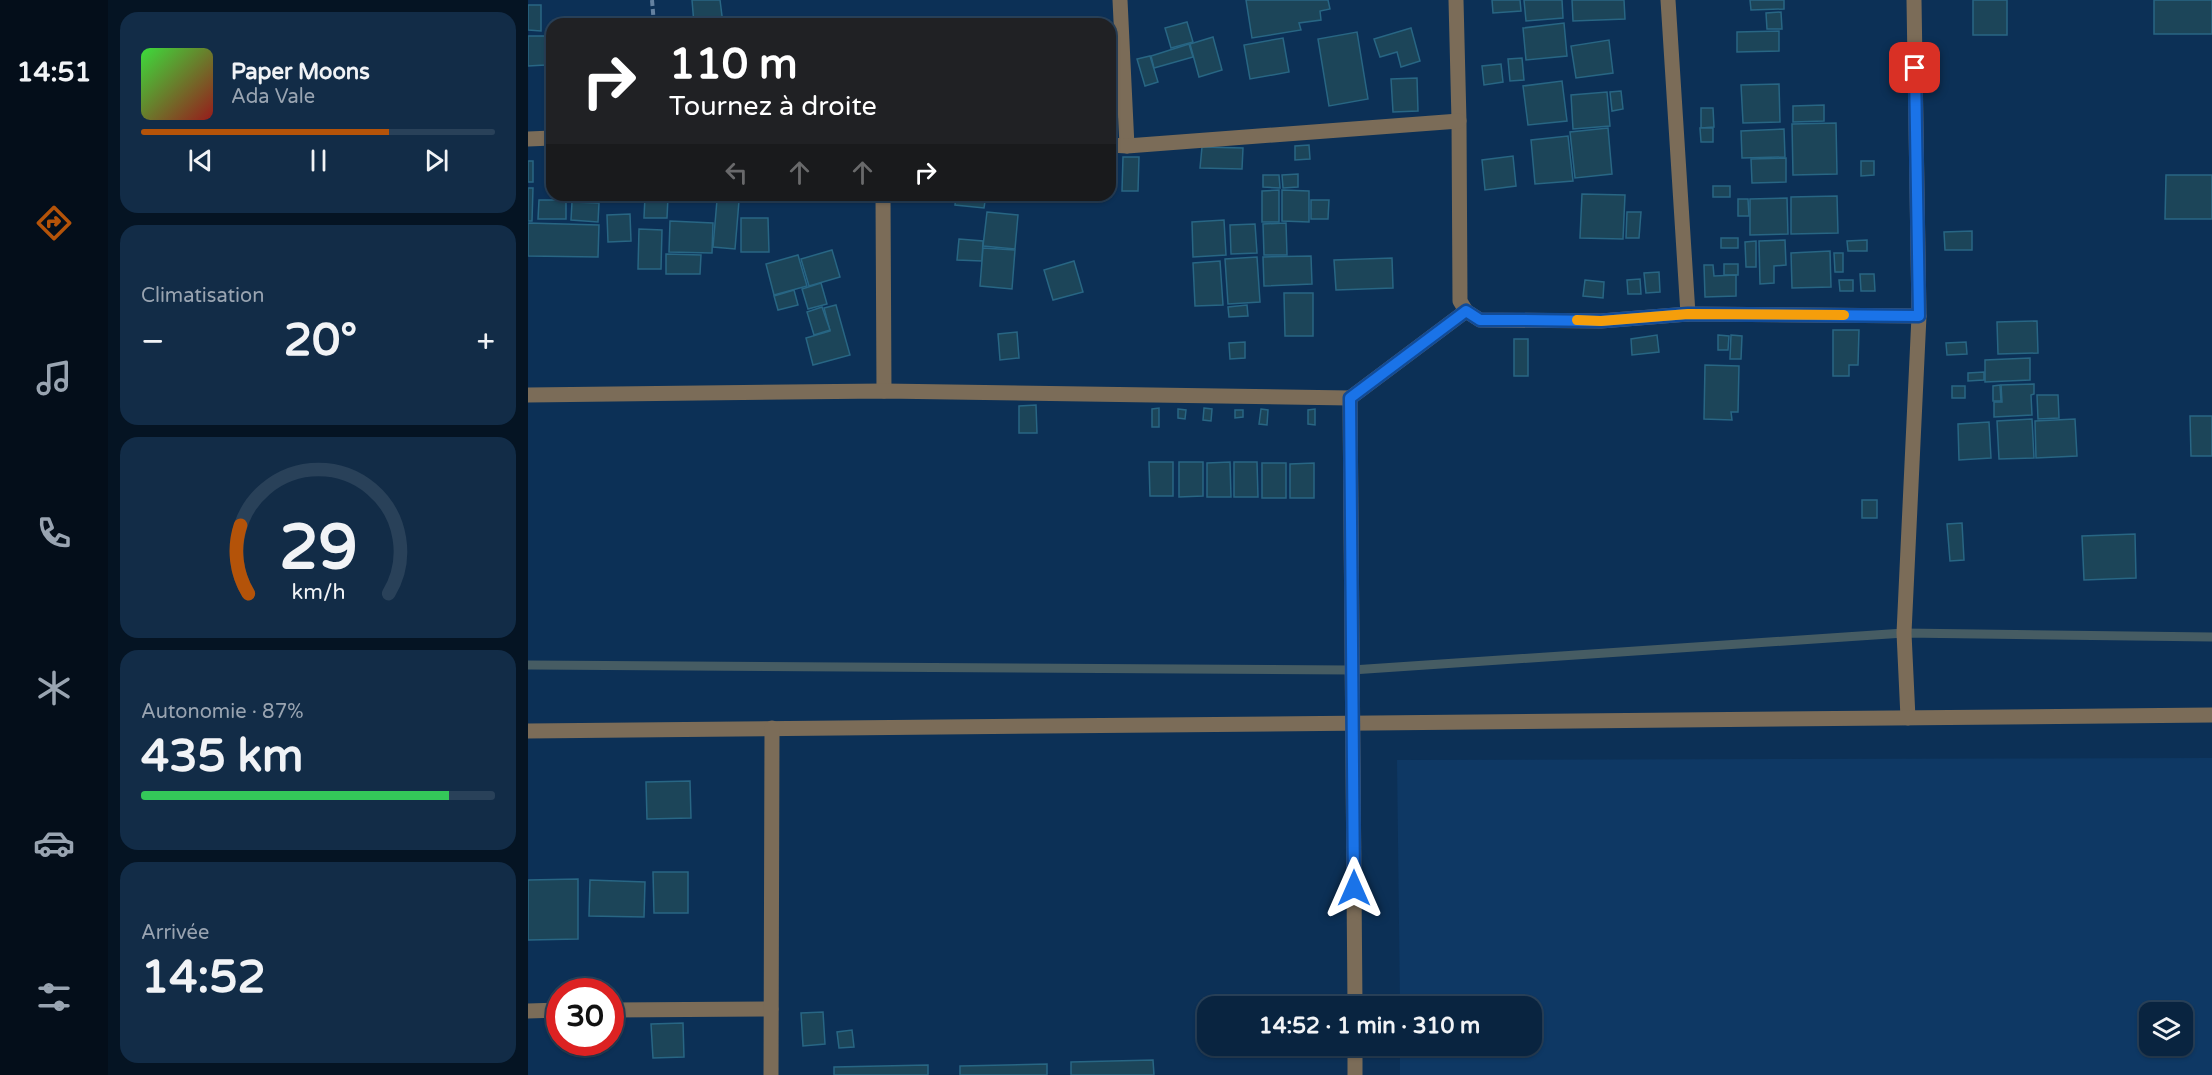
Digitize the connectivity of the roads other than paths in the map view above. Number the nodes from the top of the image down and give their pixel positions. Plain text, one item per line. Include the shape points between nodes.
1 (1120, 0) edge
2 (1456, 0) edge
3 (1668, 0) edge
4 (1914, 0) edge
5 (1460, 120) junction
6 (546, 138) edge
7 (528, 139) edge
8 (1116, 145) edge
9 (1127, 146) junction
10 (883, 201) edge
11 (1466, 311) junction
12 (1688, 314) junction
13 (1919, 316) junction
14 (884, 391) junction
15 (528, 395) edge
16 (1350, 398) junction
17 (2212, 715) edge
18 (1908, 718) junction
19 (1354, 723) junction
20 (772, 728) junction
21 (528, 731) edge
22 (1355, 996) edge
23 (771, 1009) junction
24 (546, 1010) edge
25 (624, 1010) edge
26 (528, 1011) edge
27 (1355, 1056) edge
28 (771, 1075) edge
29 (1355, 1075) edge

1 - 9 street
2 - 5 street
3 - 12 street
4 - 13 street
5 - 9 street
5 - 11 street via 1460,301
6 - 7 street
8 - 9 street
10 - 14 street
11 - 12 street via 1480,320 1601,321
11 - 16 street
12 - 13 street
13 - 18 street via 1904,633
14 - 15 street
14 - 16 street
16 - 19 street
17 - 18 street
18 - 19 street
19 - 20 street
19 - 22 street
20 - 21 street
20 - 23 street
23 - 25 street
23 - 28 street
24 - 26 street
27 - 29 street

